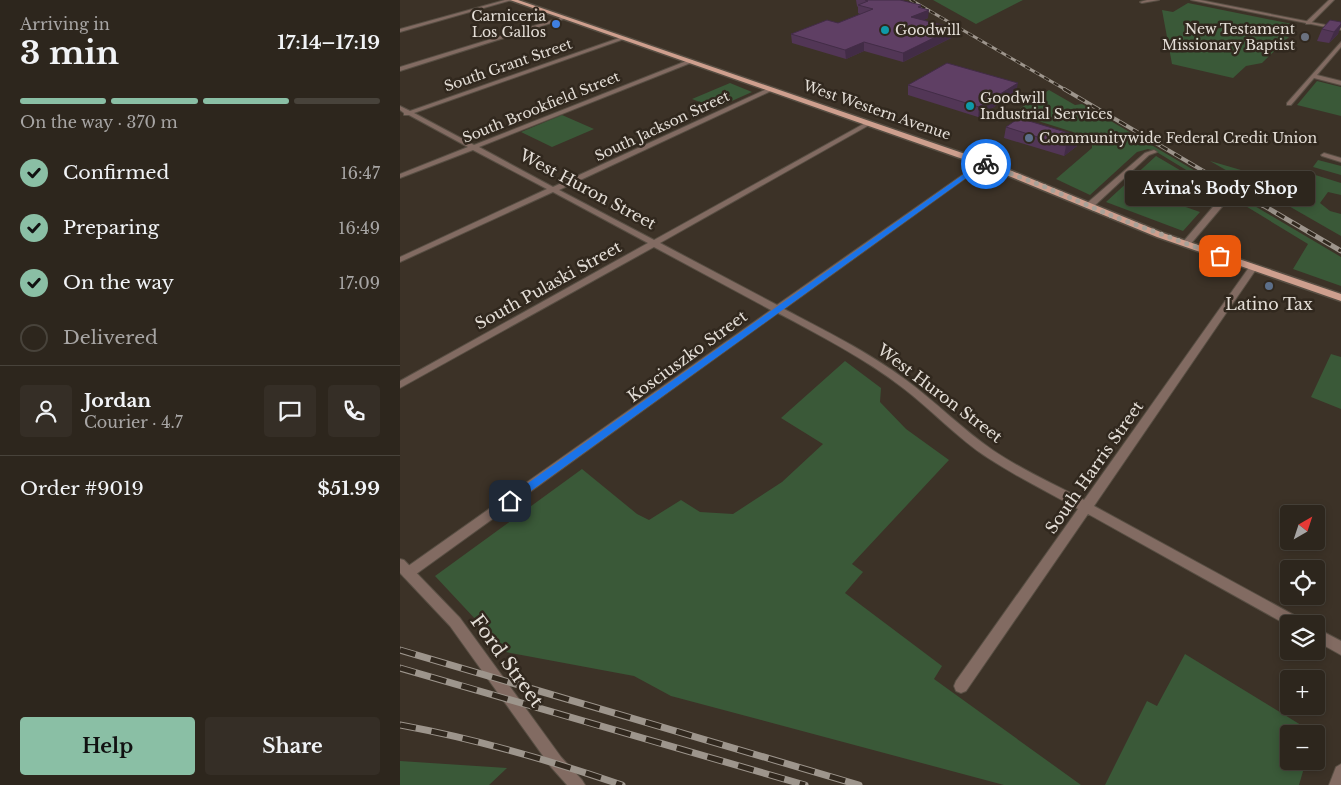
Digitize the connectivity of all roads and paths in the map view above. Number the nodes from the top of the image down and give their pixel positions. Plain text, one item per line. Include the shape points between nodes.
1 (512, 0) edge
2 (1157, 0) edge
3 (1193, 0) edge
4 (1329, 0) edge
5 (1142, 2) dead end
6 (565, 18) junction
7 (1308, 23) junction
8 (1341, 29) edge
9 (400, 31) edge
10 (624, 38) junction
11 (1341, 44) edge
12 (690, 61) junction
13 (400, 68) edge
14 (1313, 76) junction
15 (1341, 83) edge
16 (771, 89) junction
17 (1289, 104) dead end
18 (403, 112) edge
19 (868, 123) junction
20 (473, 148) junction
21 (1154, 152) dead end
22 (1324, 155) dead end
23 (1341, 160) edge
24 (983, 163) junction
25 (400, 176) edge
26 (553, 190) junction
27 (1227, 196) dead end
28 (1089, 206) junction
29 (653, 244) junction
30 (1186, 244) junction
31 (400, 260) edge
32 (1253, 268) junction
33 (1341, 298) edge
34 (777, 310) junction
35 (400, 385) edge
36 (1086, 507) junction
37 (404, 568) edge
38 (1282, 615) edge
39 (1325, 639) edge
40 (1341, 648) edge
41 (961, 686) dead end
42 (1341, 772) edge
43 (577, 785) edge
44 (1337, 785) edge

1 - 6 main road, West Western Avenue
1 - 9 street
2 - 5 street
3 - 7 street
4 - 7 street
6 - 10 main road, West Western Avenue
6 - 13 street
7 - 8 street
10 - 12 main road, West Western Avenue
10 - 18 street, South Grant Street
11 - 14 street
12 - 16 main road, West Western Avenue
12 - 20 street, South Brookfield Street
14 - 15 street
14 - 17 street
16 - 19 main road, West Western Avenue
16 - 26 street, South Jackson Street
18 - 20 street, West Huron Street
19 - 24 main road, West Western Avenue
19 - 29 street, South Pulaski Street
20 - 25 street, South Brookfield Street
20 - 26 street, West Huron Street
21 - 28 street via 1147,154
22 - 23 street
24 - 28 main road, West Western Avenue
24 - 34 street, Kosciuszko Street
26 - 29 street, West Huron Street
26 - 31 street, South Jackson Street
27 - 30 street
28 - 30 main road, West Western Avenue
29 - 34 street, West Huron Street
29 - 35 street, South Pulaski Street
30 - 32 main road, West Western Avenue
32 - 33 main road, West Western Avenue
32 - 36 street, South Harris Street
34 - 36 street, West Huron Street via 852,349 917,393 971,442
34 - 37 street, Kosciuszko Street
36 - 38 street, West Huron Street
36 - 41 street, South Harris Street
37 - 43 street, Ford Street via 455,622 556,762
39 - 40 street
42 - 44 street

